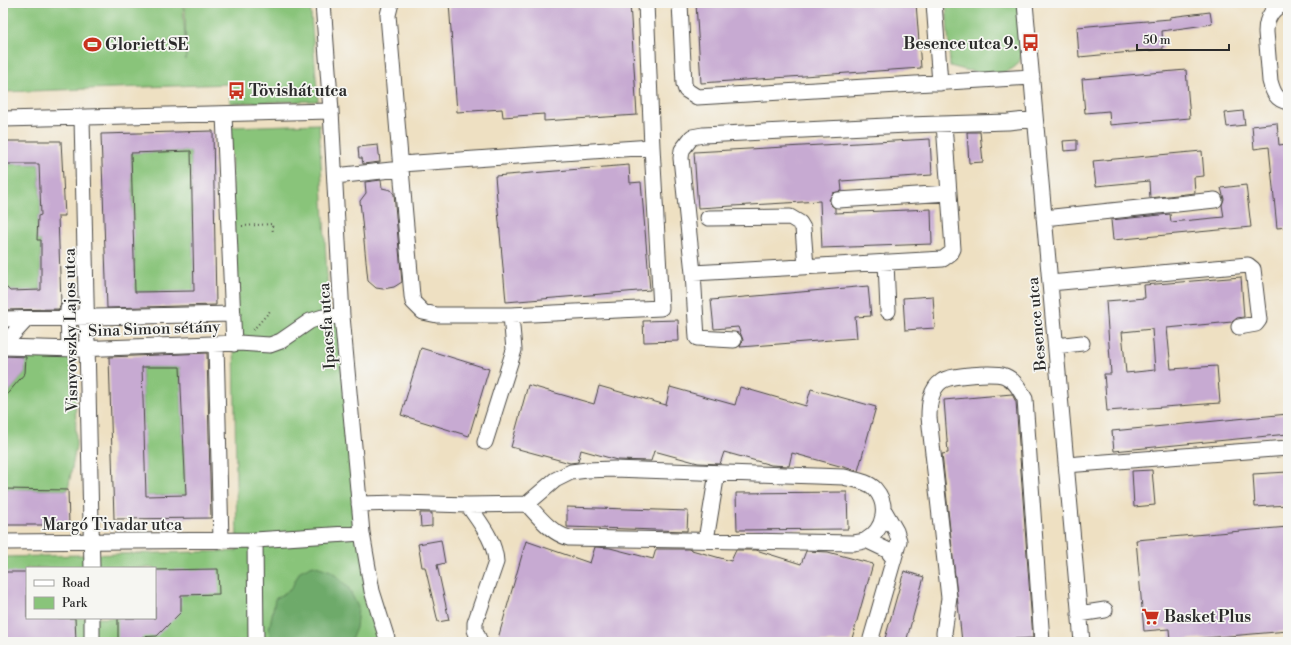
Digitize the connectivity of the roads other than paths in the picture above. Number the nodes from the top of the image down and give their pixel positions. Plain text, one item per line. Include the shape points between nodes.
1 (323, 3) edge
2 (391, 3) edge
3 (646, 3) edge
4 (680, 3) edge
5 (934, 3) edge
6 (1025, 3) edge
7 (1288, 4) edge
8 (1032, 77) junction
9 (940, 83) junction
10 (1288, 102) edge
11 (331, 111) junction
12 (224, 115) junction
13 (82, 118) junction
14 (3, 119) edge
15 (1035, 119) junction
16 (944, 124) junction
17 (652, 146) junction
18 (401, 167) junction
19 (335, 176) junction
20 (950, 193) junction
21 (838, 200) dead end
22 (1215, 200) dead end
23 (708, 218) dead end
24 (1044, 218) junction
25 (886, 262) junction
26 (806, 267) junction
27 (693, 273) junction
28 (1050, 283) junction
29 (888, 311) dead end
30 (87, 313) junction
31 (233, 314) junction
32 (511, 315) junction
33 (342, 316) junction
34 (68, 318) junction
35 (3, 319) edge
36 (27, 319) junction
37 (1239, 327) dead end
38 (734, 340) dead end
39 (236, 343) junction
40 (216, 344) junction
41 (1082, 344) dead end
42 (3, 346) edge
43 (1056, 346) junction
44 (69, 348) junction
45 (94, 348) junction
46 (485, 442) dead end
47 (1288, 448) edge
48 (1066, 465) junction
49 (717, 473) junction
50 (359, 504) junction
51 (527, 504) junction
52 (468, 505) junction
53 (885, 512) junction
54 (362, 533) junction
55 (255, 540) junction
56 (706, 540) junction
57 (866, 540) junction
58 (221, 541) junction
59 (3, 542) edge
60 (92, 542) junction
61 (894, 559) junction
62 (92, 567) edge
63 (1105, 610) dead end
64 (1079, 614) junction
65 (92, 619) edge
66 (92, 642) edge
67 (256, 642) edge
68 (388, 642) edge
69 (480, 642) edge
70 (870, 642) edge
71 (946, 642) edge
72 (1042, 642) edge
73 (1082, 642) edge

1 - 11 street, Ipacsfa utca
2 - 18 street via 388,15
3 - 17 street
4 - 9 street via 684,84 686,90 697,97
5 - 9 street
6 - 8 street, Besence utca
7 - 10 street via 1276,8 1270,15 1266,32 1272,88 1278,98
8 - 9 street
8 - 15 street, Besence utca
11 - 12 street
11 - 19 street, Ipacsfa utca
12 - 13 street
12 - 31 street, Sina Simon sétány
13 - 14 street
13 - 30 street, Visnyovszky Lajos utca
15 - 16 street
15 - 24 street, Besence utca
16 - 20 street
16 - 27 street via 692,137 682,150 681,158
17 - 18 street
17 - 32 street via 661,308
18 - 19 street
18 - 32 street via 413,302 423,312 437,315
19 - 33 street, Ipacsfa utca
20 - 21 street
20 - 25 street via 951,253 943,259
22 - 24 street
23 - 26 street via 790,217 803,228
24 - 28 street, Besence utca
25 - 26 street
25 - 29 street
26 - 27 street
27 - 38 street via 697,338
28 - 37 street via 1248,265 1253,269 1259,320 1256,324
28 - 43 street, Besence utca
30 - 31 street, Sina Simon sétány via 108,317
30 - 34 street, Sina Simon sétány
30 - 45 street, Visnyovszky Lajos utca
31 - 39 street, Sina Simon sétány
32 - 46 street via 514,350
33 - 39 street, Sina Simon sétány via 323,317 310,322 281,341 270,345
33 - 50 street, Ipacsfa utca
34 - 36 street, Sina Simon sétány
34 - 44 street
35 - 36 street, Sina Simon sétány
36 - 42 street
39 - 40 street, Sina Simon sétány
40 - 45 street, Sina Simon sétány
40 - 58 street
41 - 43 street
42 - 44 street, Sina Simon sétány
43 - 48 street, Besence utca
44 - 45 street, Sina Simon sétány
45 - 60 street, Visnyovszky Lajos utca
47 - 48 street
48 - 64 street, Besence utca
49 - 51 street via 614,469 571,472 555,480
49 - 53 street via 844,477 865,482 875,489 884,504
49 - 56 street
50 - 52 street
50 - 54 street, Ipacsfa utca
51 - 52 street
51 - 56 street via 547,525 561,536 569,538
52 - 69 street via 496,551 496,562 476,623 475,630
53 - 57 street via 882,522
53 - 61 street via 899,541
54 - 55 street, Margó Tivadar utca
54 - 68 street, Ipacsfa utca via 372,591
55 - 58 street, Margó Tivadar utca
55 - 67 street
56 - 57 street via 854,543
57 - 61 street via 887,550
58 - 60 street, Margó Tivadar utca
59 - 60 street, Margó Tivadar utca
60 - 62 street, Visnyovszky Lajos utca
61 - 70 street
63 - 64 street
64 - 73 street, Besence utca
65 - 66 street
71 - 72 street via 944,633 948,598 929,405 936,387 949,377 997,374 1013,382 1024,399

